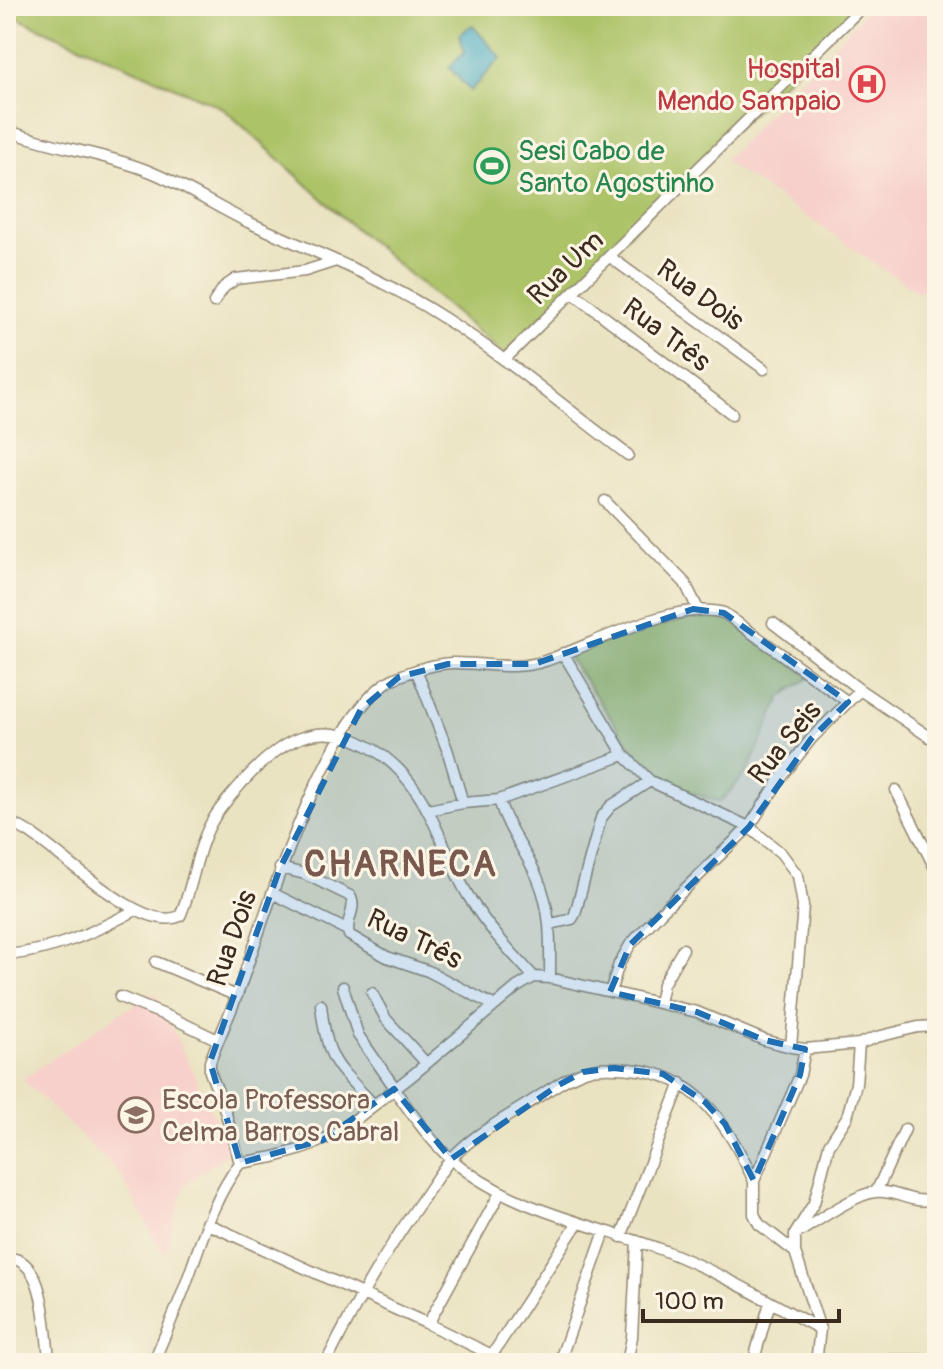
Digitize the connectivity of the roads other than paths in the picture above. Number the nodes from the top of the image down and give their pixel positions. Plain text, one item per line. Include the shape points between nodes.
1 (863, 6) edge
2 (6, 130) edge
3 (610, 257) junction
4 (336, 261) junction
5 (573, 293) junction
6 (214, 302) dead end
7 (504, 360) junction
8 (764, 369) dead end
9 (732, 414) dead end
10 (628, 455) dead end
11 (605, 501) dead end
12 (698, 609) junction
13 (773, 623) dead end
14 (563, 653) junction
15 (417, 672) junction
16 (860, 690) junction
17 (848, 702) junction
18 (343, 734) junction
19 (937, 742) edge
20 (624, 755) junction
21 (650, 781) junction
22 (896, 790) dead end
23 (499, 800) junction
24 (463, 803) junction
25 (428, 810) junction
26 (6, 820) edge
27 (749, 827) junction
28 (280, 868) junction
29 (937, 872) edge
30 (272, 893) junction
31 (136, 910) junction
32 (551, 924) junction
33 (347, 930) junction
34 (683, 949) dead end
35 (6, 955) edge
36 (156, 962) dead end
37 (534, 977) junction
38 (550, 978) junction
39 (343, 987) dead end
40 (610, 992) junction
41 (372, 993) dead end
42 (237, 996) junction
43 (120, 997) dead end
44 (659, 1003) junction
45 (321, 1005) dead end
46 (493, 1005) junction
47 (937, 1026) edge
48 (218, 1040) junction
49 (859, 1044) junction
50 (791, 1047) junction
51 (805, 1049) junction
52 (426, 1063) junction
53 (681, 1083) junction
54 (394, 1088) junction
55 (373, 1104) junction
56 (905, 1129) dead end
57 (451, 1159) junction
58 (240, 1163) junction
59 (754, 1181) junction
60 (876, 1192) junction
61 (500, 1193) junction
62 (937, 1197) edge
63 (206, 1223) junction
64 (577, 1224) junction
65 (605, 1231) junction
66 (795, 1234) junction
67 (621, 1237) junction
68 (637, 1241) junction
69 (795, 1252) junction
70 (6, 1258) edge
71 (360, 1294) junction
72 (770, 1302) junction
73 (428, 1324) junction
74 (820, 1329) junction
75 (492, 1355) junction
76 (937, 1360) edge
77 (50, 1363) edge
78 (153, 1363) edge
79 (326, 1363) edge
80 (501, 1363) edge
81 (559, 1363) edge
82 (627, 1363) edge
83 (753, 1363) edge
84 (816, 1363) edge
85 (847, 1363) edge

1 - 3 street, Rua Um
2 - 4 street via 122,161
3 - 5 street, Rua Um
3 - 8 street, Rua Dois
4 - 6 street via 305,271 236,279
4 - 7 street via 431,311
5 - 7 street, Rua Um
5 - 9 street, Rua Três
7 - 10 street
11 - 12 street via 679,576
12 - 14 street, Rua Dois
12 - 17 street via 724,613
13 - 16 street
14 - 15 street, Rua Dois via 534,664 448,664
14 - 20 street
15 - 18 street, Rua Dois via 384,685
15 - 24 street
16 - 17 street, Rua Seis
16 - 19 street
17 - 27 street, Rua Seis via 811,739
18 - 25 street via 385,756
18 - 28 street, Rua Dois
18 - 31 street via 305,736 255,769 215,816 180,916 169,919
20 - 21 street
20 - 23 street
21 - 27 street
21 - 32 street via 601,818 575,914
22 - 29 street
23 - 24 street
23 - 32 street via 507,827 537,878
24 - 25 street
25 - 37 street via 467,895
26 - 31 street
27 - 40 street, Rua Seis via 630,945
27 - 50 street via 781,853 801,889
28 - 30 street, Rua Dois
28 - 33 street, Rua Três via 305,874 352,898
30 - 33 street
30 - 42 street, Rua Dois
31 - 35 street via 57,946
32 - 38 street
33 - 46 street, Rua Três via 387,957 428,971
34 - 44 street via 663,984
36 - 42 street
37 - 38 street
37 - 46 street
38 - 40 street
39 - 54 street via 358,1035
40 - 44 street
41 - 52 street via 386,1019
42 - 48 street, Rua Dois
43 - 48 street
44 - 50 street
45 - 55 street via 328,1052
46 - 52 street
47 - 49 street
48 - 58 street, Rua Dois via 210,1072
49 - 51 street
49 - 66 street via 847,1117 829,1145 814,1203
50 - 51 street
51 - 59 street via 800,1075
52 - 54 street
53 - 57 street via 636,1069 583,1072 483,1131
53 - 59 street via 725,1124
53 - 67 street
54 - 55 street
54 - 57 street
55 - 58 street via 323,1140
56 - 60 street
57 - 61 street
57 - 71 street
58 - 63 street
59 - 69 street via 755,1219
60 - 62 street via 926,1202
60 - 66 street
61 - 64 street
61 - 73 street
63 - 71 street
63 - 78 street
64 - 65 street
64 - 75 street
65 - 67 street
65 - 81 street
66 - 69 street
67 - 68 street
68 - 72 street via 693,1262
68 - 82 street
69 - 74 street
70 - 77 street via 24,1263 36,1279
71 - 73 street
71 - 79 street
72 - 74 street
72 - 83 street
73 - 75 street
74 - 84 street
75 - 80 street
76 - 85 street

